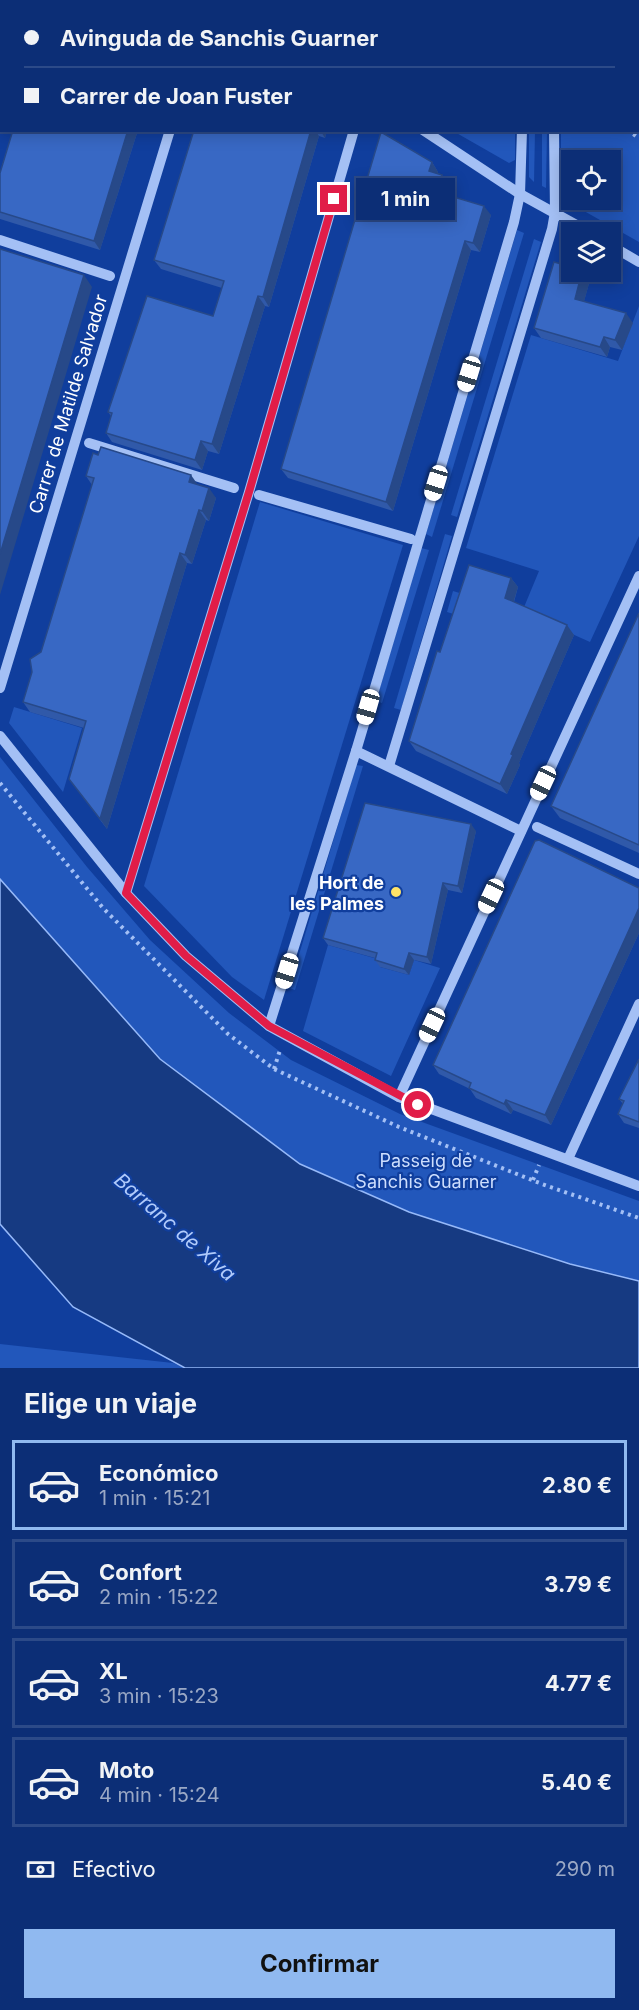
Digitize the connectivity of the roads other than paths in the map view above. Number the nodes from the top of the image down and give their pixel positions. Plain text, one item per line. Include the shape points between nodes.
1 (169, 132) edge
2 (353, 132) edge
3 (426, 132) edge
4 (522, 132) edge
5 (554, 132) edge
6 (520, 194) junction
7 (555, 212) junction
8 (572, 222) edge
9 (0, 240) edge
10 (621, 251) edge
11 (639, 262) edge
12 (110, 276) dead end
13 (89, 443) dead end
14 (234, 488) dead end
15 (259, 495) dead end
16 (411, 539) dead end
17 (639, 576) edge
18 (0, 688) edge
19 (0, 736) edge
20 (356, 751) junction
21 (389, 766) junction
22 (537, 826) dead end
23 (521, 831) junction
24 (639, 874) edge
25 (126, 893) junction
26 (639, 1004) edge
27 (269, 1026) junction
28 (399, 1097) junction
29 (568, 1159) junction
30 (639, 1186) edge

1 - 18 street, Carrer de Matilde Salvador
2 - 25 street via 249,492
3 - 6 street
4 - 6 street
5 - 7 street
6 - 7 street
6 - 20 street
7 - 8 street
7 - 21 street
9 - 12 street
10 - 11 street
13 - 14 street
15 - 16 street
17 - 23 street
19 - 25 street
20 - 21 street
20 - 27 street
21 - 23 street
22 - 24 street
23 - 28 street
25 - 27 street via 186,956
26 - 29 street
27 - 28 street
28 - 29 street
29 - 30 street

